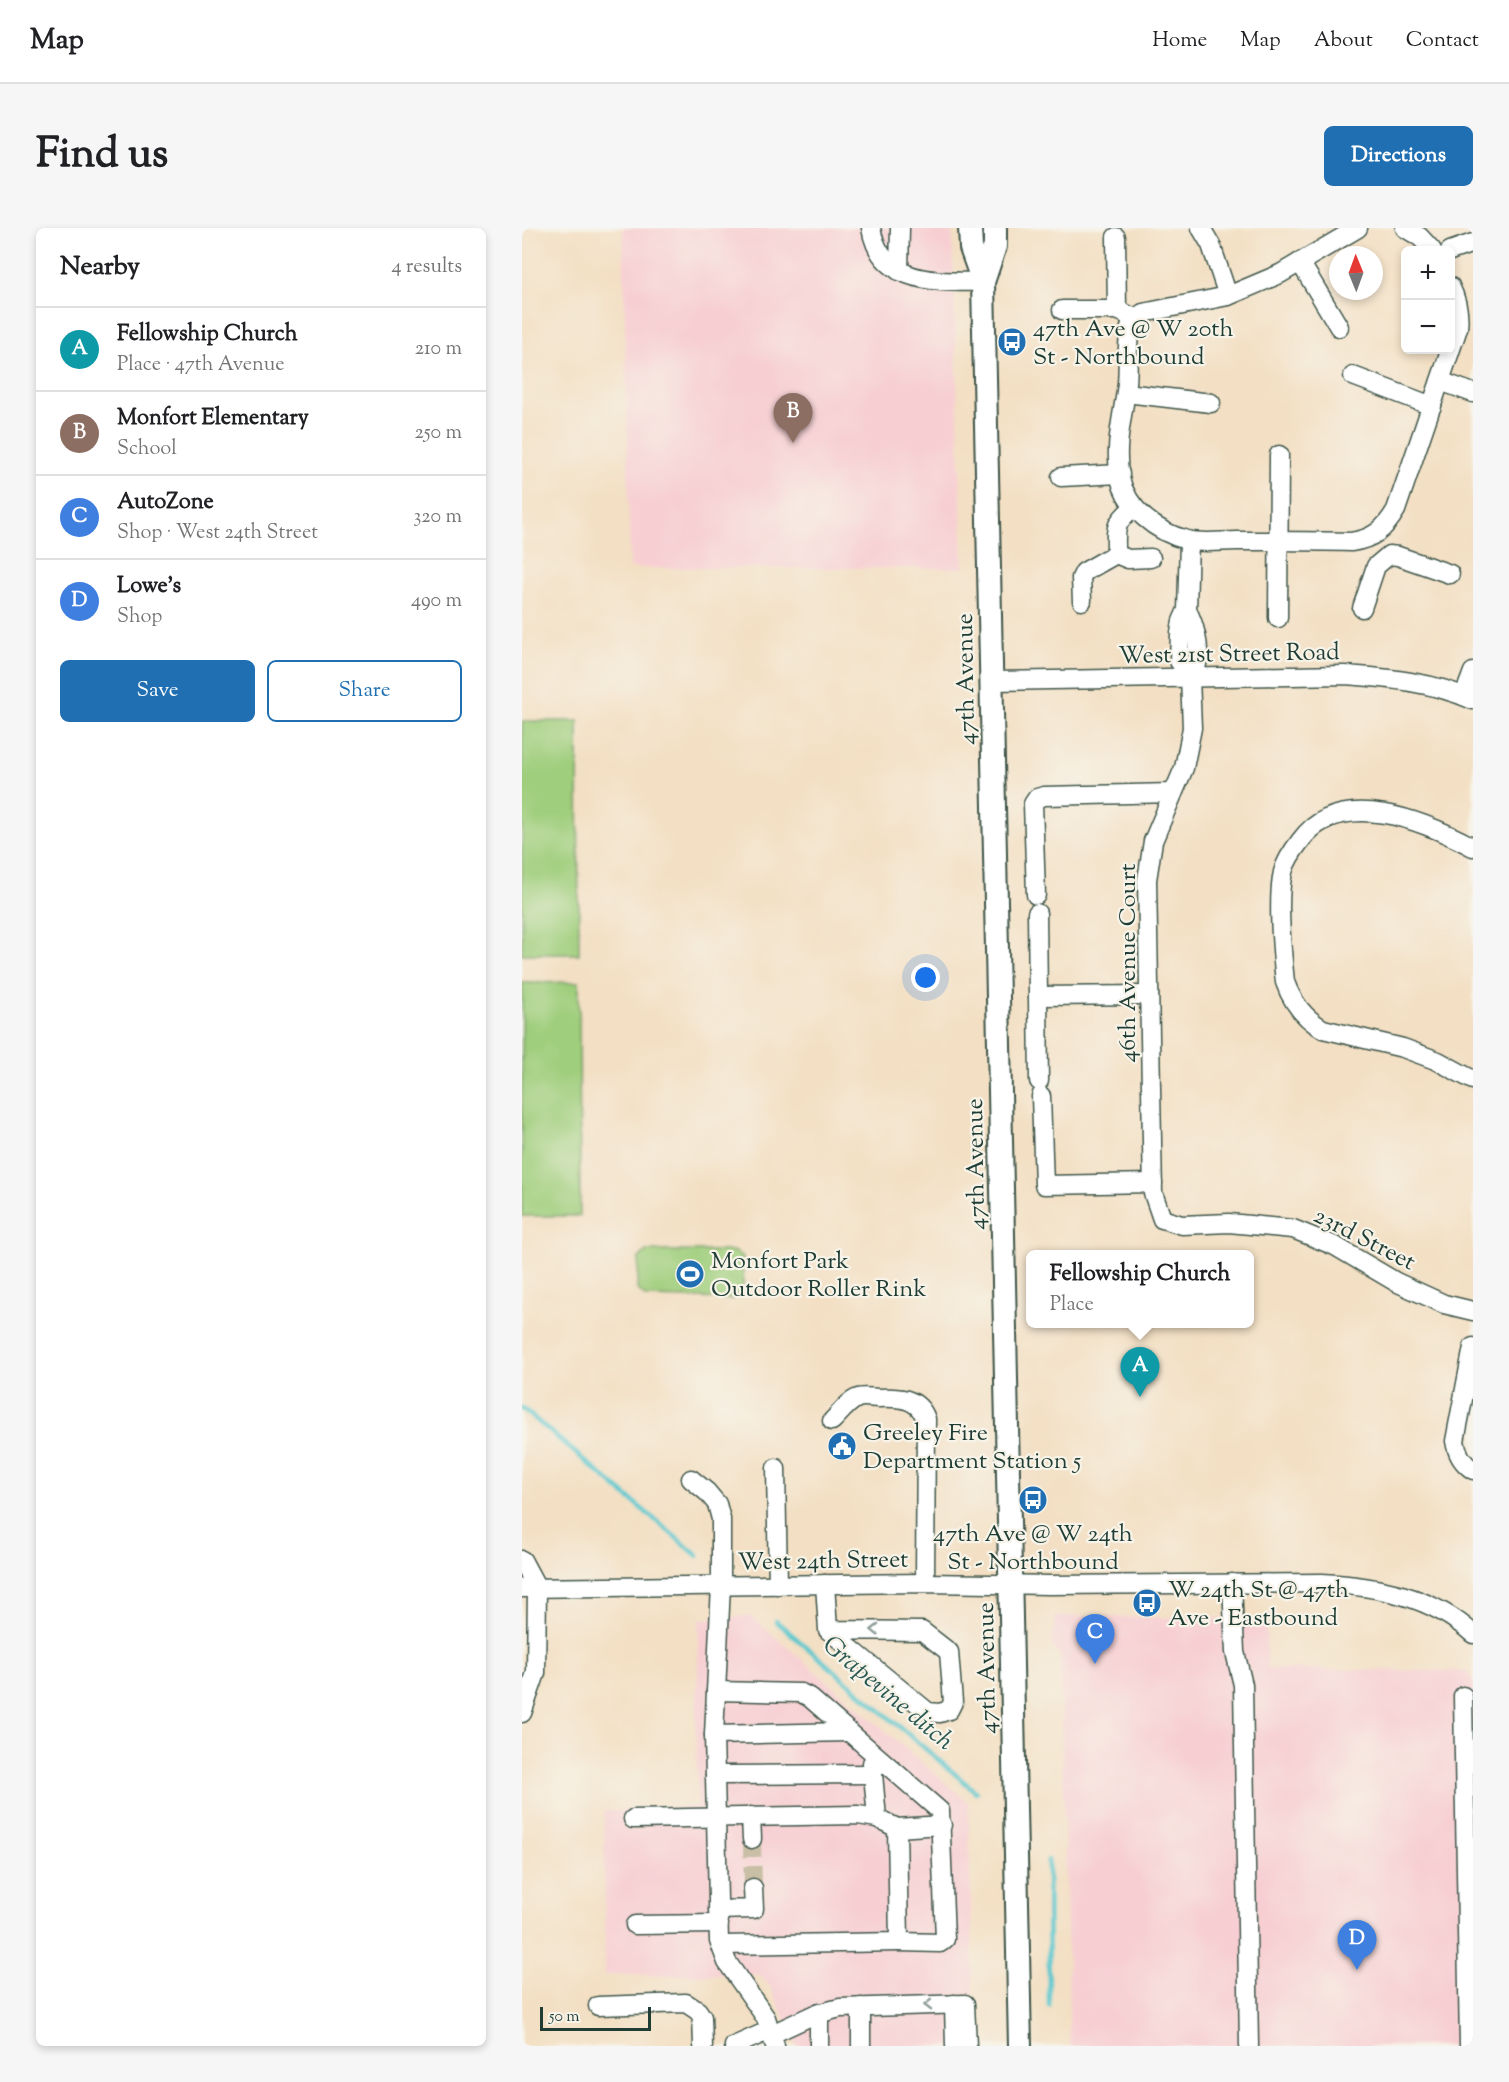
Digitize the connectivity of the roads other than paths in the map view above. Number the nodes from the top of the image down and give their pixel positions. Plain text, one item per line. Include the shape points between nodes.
1 (871, 228) edge
2 (900, 228) edge
3 (970, 228) edge
4 (995, 228) edge
5 (1201, 228) edge
6 (1358, 228) edge
7 (1406, 228) edge
8 (1211, 236) edge
9 (1116, 237) dead end
10 (1473, 243) edge
11 (1428, 246) edge
12 (1455, 249) edge
13 (1300, 262) junction
14 (899, 271) junction
15 (983, 282) junction
16 (1228, 297) junction
17 (1455, 300) edge
18 (1062, 310) dead end
19 (1118, 310) junction
20 (1135, 318) junction
21 (1339, 327) dead end
22 (1353, 376) dead end
23 (1440, 381) junction
24 (1126, 393) junction
25 (1473, 393) edge
26 (1211, 403) dead end
27 (1432, 406) junction
28 (1279, 455) dead end
29 (1120, 474) junction
30 (1061, 477) dead end
31 (1134, 507) junction
32 (1378, 533) junction
33 (1189, 541) junction
34 (1278, 541) junction
35 (1116, 554) junction
36 (1389, 555) junction
37 (1151, 558) dead end
38 (1450, 574) dead end
39 (1082, 601) dead end
40 (1362, 608) dead end
41 (1278, 618) dead end
42 (1473, 672) edge
43 (1190, 677) junction
44 (992, 681) junction
45 (1469, 698) edge
46 (1173, 793) junction
47 (1473, 847) edge
48 (1149, 994) junction
49 (1038, 996) junction
50 (1473, 1080) edge
51 (1153, 1183) junction
52 (1162, 1219) joint
53 (1473, 1311) edge
54 (1473, 1347) edge
55 (832, 1421) dead end
56 (776, 1468) dead end
57 (1473, 1470) edge
58 (691, 1479) dead end
59 (522, 1560) edge
60 (926, 1583) junction
61 (1011, 1583) junction
62 (1232, 1583) junction
63 (825, 1584) junction
64 (721, 1585) junction
65 (778, 1585) junction
66 (529, 1588) edge
67 (828, 1630) junction
68 (1473, 1634) edge
69 (716, 1691) junction
70 (1463, 1696) dead end
71 (522, 1713) edge
72 (849, 1732) junction
73 (714, 1735) junction
74 (871, 1751) junction
75 (873, 1774) junction
76 (715, 1775) junction
77 (751, 1816) junction
78 (716, 1817) junction
79 (877, 1818) junction
80 (633, 1819) dead end
81 (942, 1825) junction
82 (897, 1828) junction
83 (752, 1839) tunnel mouth
84 (753, 1888) tunnel mouth
85 (718, 1917) junction
86 (635, 1925) dead end
87 (899, 1942) junction
88 (721, 1945) junction
89 (954, 2004) junction
90 (598, 2006) dead end
91 (861, 2007) junction
92 (819, 2013) junction
93 (772, 2036) edge
94 (703, 2046) edge
95 (734, 2046) edge
96 (819, 2046) edge
97 (861, 2046) edge
98 (955, 2046) edge
99 (967, 2046) edge
100 (1020, 2046) edge
101 (1249, 2046) edge
102 (1469, 2046) edge

1 - 14 street via 881,255
2 - 14 street
3 - 15 main road, 47th Avenue via 971,248
4 - 15 main road, 47th Avenue via 995,246
5 - 8 street
6 - 13 street
7 - 11 street
8 - 16 street
9 - 19 street
10 - 12 street
13 - 16 street
13 - 21 street
14 - 15 street via 929,280
15 - 44 main road, 47th Avenue
16 - 20 street via 1160,309
17 - 23 street via 1458,328
18 - 19 street
19 - 20 street
20 - 24 street via 1130,330
22 - 27 street
23 - 25 street
23 - 27 street
24 - 26 street
24 - 29 street via 1118,450
27 - 32 street via 1396,510
28 - 34 street
29 - 30 street
29 - 31 street via 1124,492
31 - 33 street via 1158,527
31 - 35 street via 1119,519
32 - 34 street via 1351,542
32 - 36 street
33 - 34 street
33 - 43 street, 46th Avenue Court via 1187,610 1196,636 1197,663
34 - 41 street
35 - 37 street via 1128,559
35 - 39 street via 1084,572
36 - 38 street
36 - 40 street via 1376,566
42 - 45 street
43 - 44 street, West 21st Street Road
43 - 45 street, West 21st Street Road via 1386,678
43 - 46 street, 46th Avenue Court via 1192,728 1184,768
44 - 61 main road, 47th Avenue
46 - 48 street, 46th Avenue Court via 1153,841 1147,880
46 - 49 street via 1044,796 1033,804
47 - 50 street via 1414,822 1384,814 1352,812 1326,820 1304,836 1288,860 1281,889 1286,982 1298,1008 1323,1029 1403,1048
48 - 49 street
48 - 51 street, 46th Avenue Court
49 - 51 street via 1044,1185
51 - 52 street, 46th Avenue Court
52 - 53 street, 23rd Street via 1182,1225 1229,1223 1293,1229 1335,1246 1444,1304
54 - 57 street via 1455,1441 1456,1451
55 - 60 street via 858,1398 896,1397 923,1410
56 - 65 street
58 - 64 street via 717,1504 721,1519
59 - 66 street
60 - 61 street, West 24th Street
60 - 63 street, West 24th Street
61 - 62 street, West 24th Street
61 - 100 main road, 47th Avenue
62 - 68 street, West 24th Street via 1362,1586 1411,1597 1458,1620
62 - 101 street via 1235,1652 1243,1685
63 - 65 street, West 24th Street
63 - 67 street
64 - 65 street, West 24th Street
64 - 66 street, West 24th Street
64 - 69 street
66 - 71 street via 536,1673
67 -> 67 street via 928,1712 949,1710 953,1702 951,1656 922,1631
69 - 72 street via 801,1693
69 - 73 street
70 - 102 street
72 - 73 street
72 - 74 street
73 - 76 street
74 - 75 street
74 - 81 street via 940,1811
75 - 76 street
75 - 79 street
76 - 78 street
77 - 78 street
77 - 79 street
77 - 83 street
78 - 80 street
78 - 85 street
79 - 82 street
81 - 82 street
81 - 87 street via 945,1939 940,1943
82 - 87 street
84 - 85 street via 754,1909
85 - 86 street
85 - 88 street
87 - 88 street
88 - 93 street via 727,1962 766,2018
89 -> 91 street
89 - 98 street
89 - 99 street via 965,2004
90 - 94 street via 686,2003 702,2017
91 - 92 street
91 - 97 street
92 - 93 street
92 - 96 street
93 - 95 street

